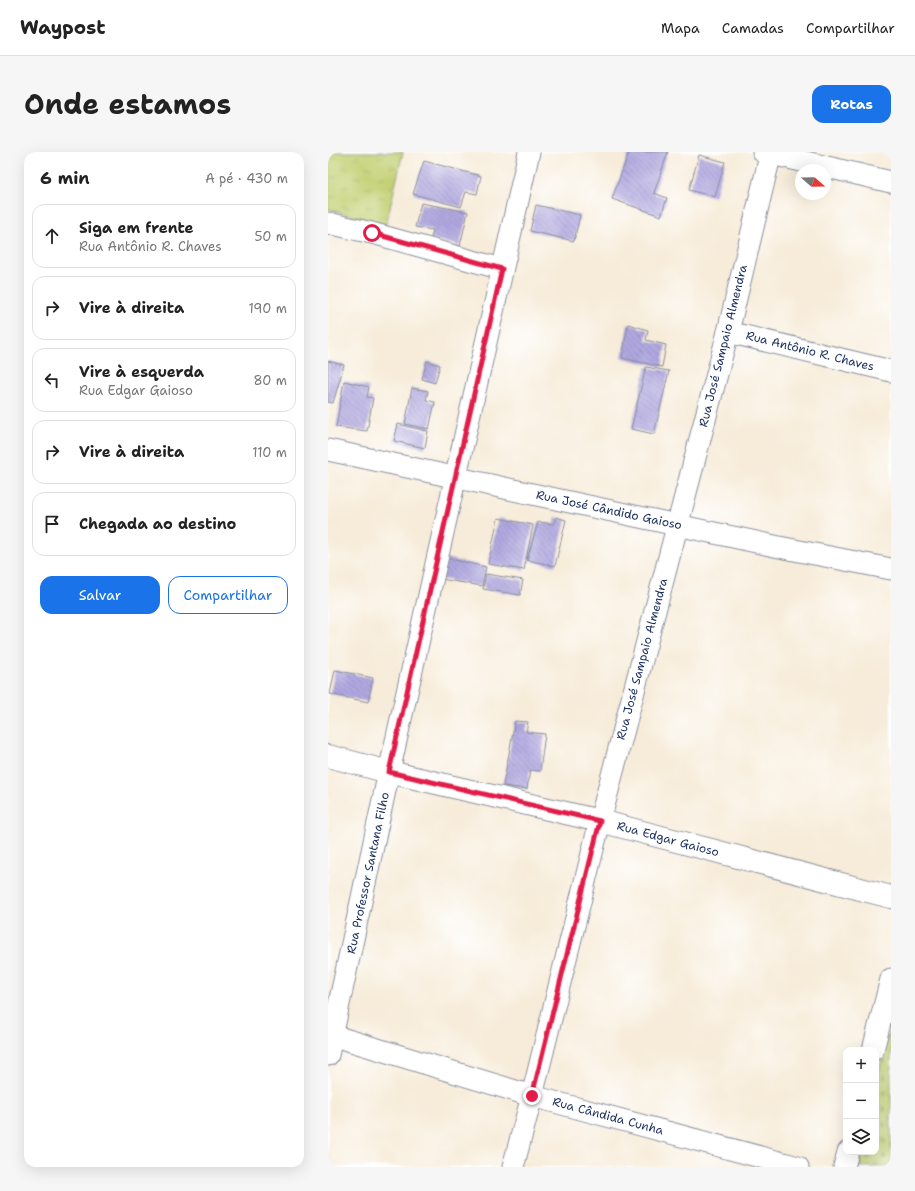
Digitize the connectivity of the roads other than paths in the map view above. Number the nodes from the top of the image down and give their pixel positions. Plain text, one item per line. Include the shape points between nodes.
1 (529, 152) edge
2 (768, 153) edge
3 (891, 182) edge
4 (328, 223) edge
5 (502, 269) junction
6 (728, 332) junction
7 (891, 371) edge
8 (328, 450) edge
9 (455, 477) junction
10 (677, 525) junction
11 (891, 569) edge
12 (328, 756) edge
13 (389, 772) junction
14 (600, 821) junction
15 (891, 897) edge
16 (891, 979) edge
17 (330, 1034) edge
18 (874, 1047) edge
19 (328, 1055) edge
20 (532, 1096) junction
21 (847, 1155) edge
22 (513, 1167) edge
23 (798, 1167) edge
24 (844, 1167) edge

1 - 5 street, Rua Professor Santana Filho
2 - 3 street
2 - 6 street, Rua José Sampaio Almendra
4 - 5 street
5 - 9 street, Rua Professor Santana Filho
6 - 7 street, Rua Antônio R. Chaves
6 - 10 street, Rua José Sampaio Almendra
8 - 9 street, Rua José Cândido Gaioso
9 - 10 street, Rua José Cândido Gaioso
9 - 13 street, Rua Professor Santana Filho
10 - 11 street, Rua José Cândido Gaioso
10 - 14 street, Rua José Sampaio Almendra
12 - 13 main road, Rua Edgar Gaioso
13 - 14 main road, Rua Edgar Gaioso
13 - 17 street, Rua Professor Santana Filho
14 - 15 main road, Rua Edgar Gaioso
14 - 20 street, Rua José Sampaio Almendra
16 - 18 street
17 - 19 street, Rua Professor Santana Filho
17 - 20 street, Rua Cândida Cunha
20 - 22 street, Rua José Sampaio Almendra
20 - 23 street, Rua Cândida Cunha
21 - 24 street

